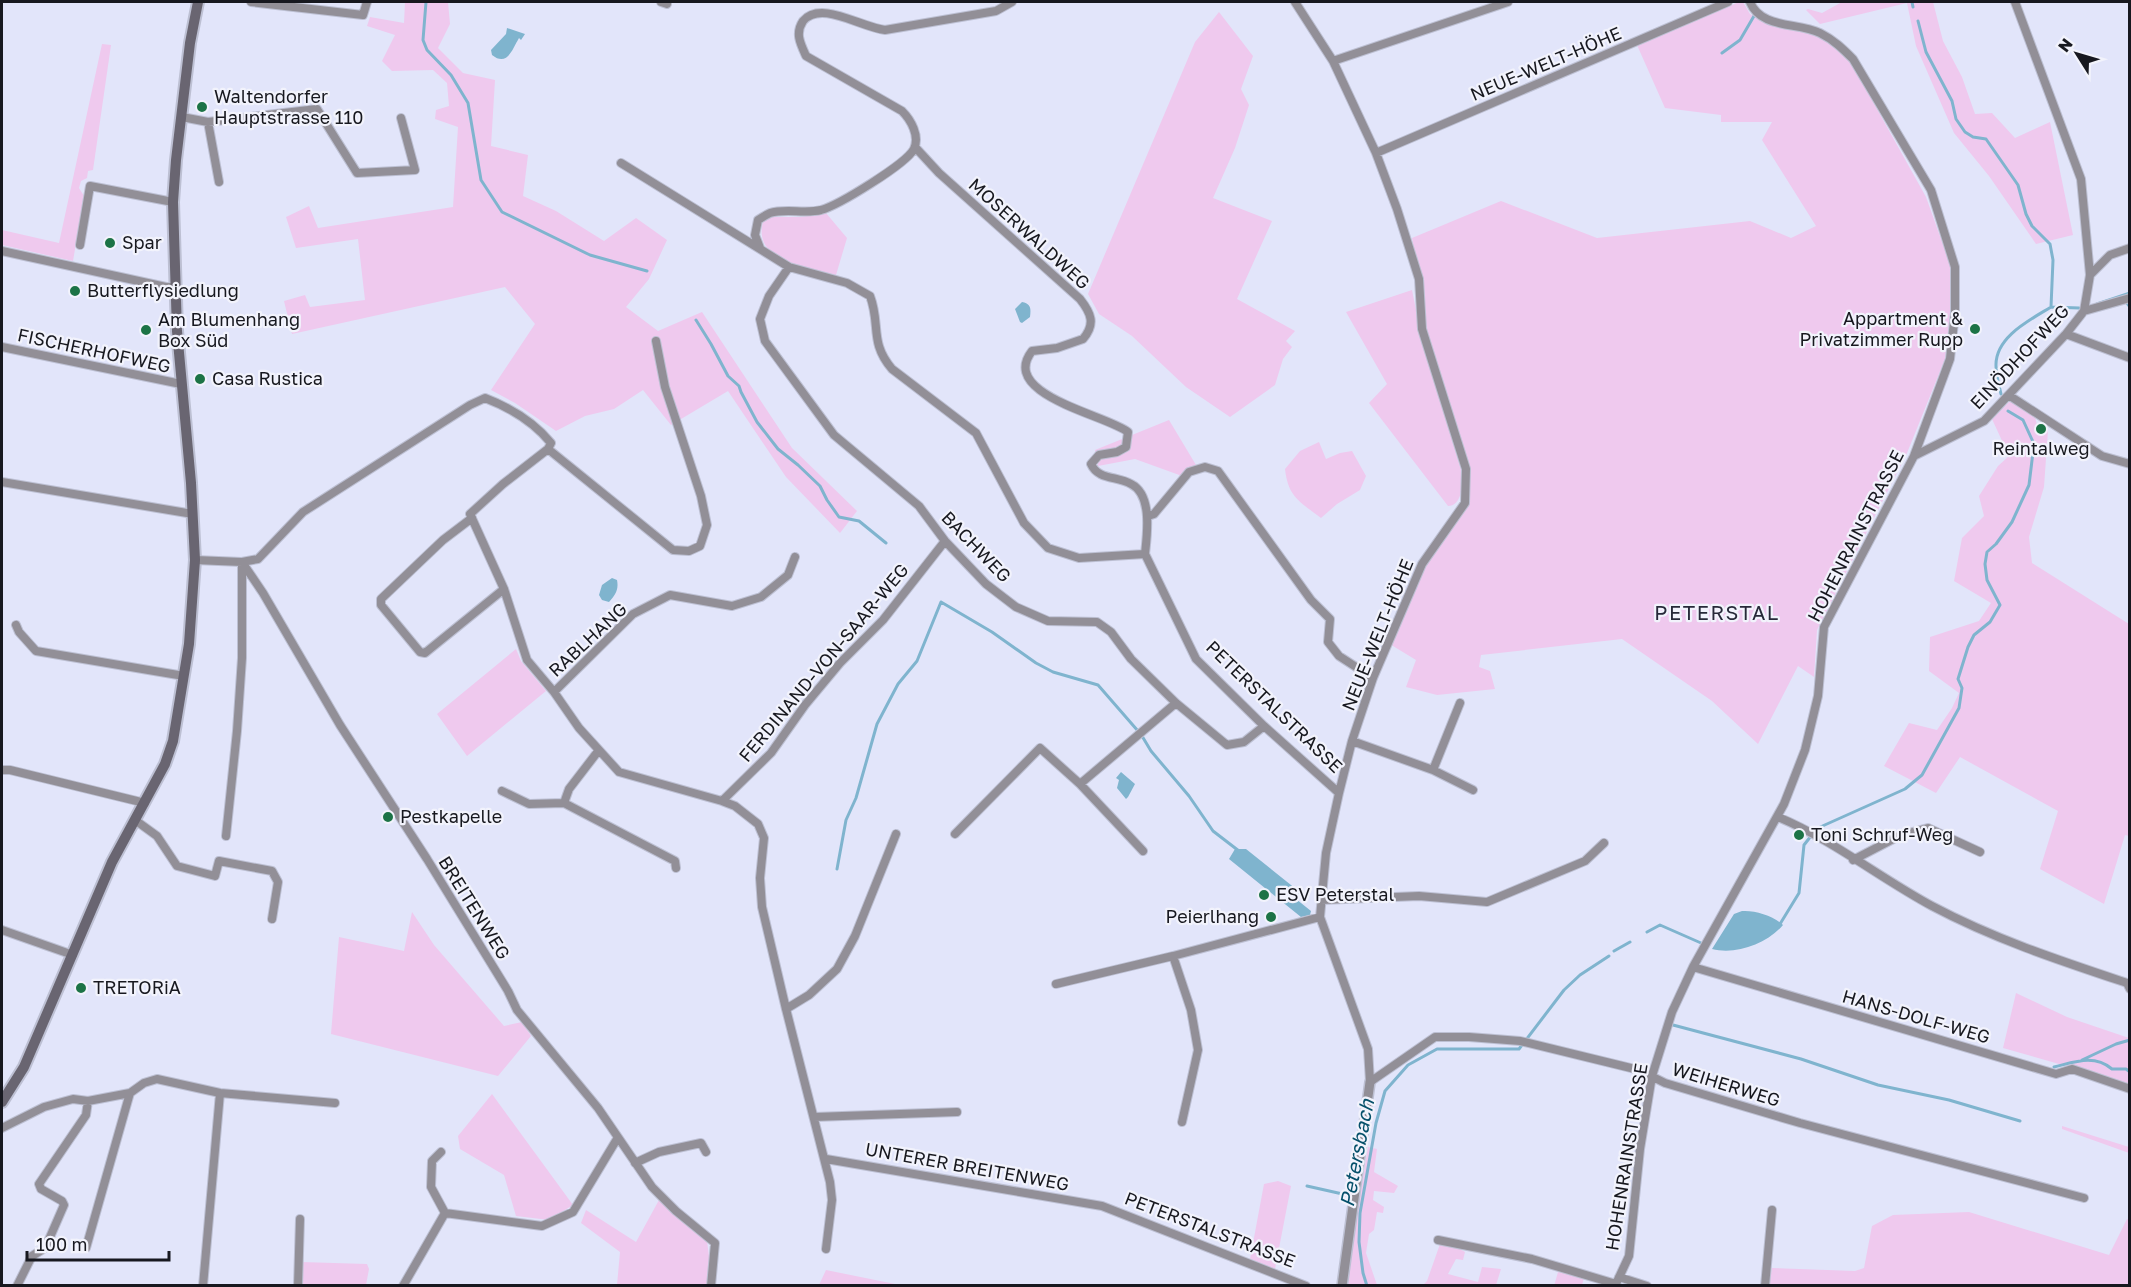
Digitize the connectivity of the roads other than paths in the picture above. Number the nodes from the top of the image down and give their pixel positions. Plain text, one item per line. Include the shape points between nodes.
1 (198, 2) edge
2 (251, 2) edge
3 (367, 2) edge
4 (1012, 2) edge
5 (1295, 2) edge
6 (1509, 2) edge
7 (1728, 2) edge
8 (1750, 2) edge
9 (2015, 2) edge
10 (1333, 61) junction
11 (182, 117) junction
12 (401, 118) dead end
13 (208, 122) junction
14 (915, 147) junction
15 (1376, 153) junction
16 (621, 163) dead end
17 (219, 182) dead end
18 (173, 202) junction
19 (80, 245) dead end
20 (760, 248) junction
21 (2130, 249) edge
22 (2, 251) edge
23 (789, 267) junction
24 (2090, 275) junction
25 (175, 287) junction
26 (2130, 298) edge
27 (2084, 311) junction
28 (2066, 334) junction
29 (656, 341) dead end
30 (2, 347) edge
31 (2130, 358) edge
32 (181, 384) junction
33 (2010, 396) junction
34 (548, 449) junction
35 (1914, 456) junction
36 (2130, 464) edge
37 (2, 482) edge
38 (193, 514) junction
39 (1148, 516) junction
40 (472, 518) junction
41 (945, 541) junction
42 (1145, 554) junction
43 (795, 557) dead end
44 (195, 560) junction
45 (243, 562) junction
46 (504, 589) junction
47 (16, 625) dead end
48 (184, 676) junction
49 (1373, 678) junction
50 (554, 692) junction
51 (1176, 703) junction
52 (1460, 703) dead end
53 (1264, 726) junction
54 (1352, 741) junction
55 (599, 750) junction
56 (2, 770) edge
57 (1433, 770) junction
58 (1080, 784) junction
59 (1473, 790) dead end
60 (502, 791) dead end
61 (1339, 793) junction
62 (722, 801) junction
63 (145, 802) junction
64 (564, 804) junction
65 (1778, 817) junction
66 (135, 820) junction
67 (896, 834) dead end
68 (955, 834) dead end
69 (226, 836) dead end
70 (1604, 843) dead end
71 (1143, 851) dead end
72 (1980, 852) dead end
73 (1853, 860) junction
74 (676, 868) dead end
75 (1321, 900) junction
76 (1320, 917) junction
77 (272, 919) dead end
78 (2, 930) edge
79 (73, 955) junction
80 (1173, 956) junction
81 (1692, 967) junction
82 (1056, 984) dead end
83 (2130, 988) edge
84 (786, 1009) junction
85 (1652, 1076) junction
86 (1371, 1082) junction
87 (2130, 1089) edge
88 (130, 1093) junction
89 (220, 1093) junction
90 (88, 1101) junction
91 (2, 1102) edge
92 (335, 1103) dead end
93 (957, 1112) dead end
94 (814, 1117) junction
95 (1182, 1122) dead end
96 (2, 1128) edge
97 (617, 1139) junction
98 (441, 1152) dead end
99 (706, 1152) dead end
100 (826, 1160) junction
101 (635, 1163) junction
102 (2084, 1198) dead end
103 (1102, 1206) joint
104 (1772, 1210) dead end
105 (445, 1213) junction
106 (300, 1219) dead end
107 (1438, 1240) dead end
108 (86, 1248) dead end
109 (826, 1249) dead end
110 (1617, 1282) edge
111 (17, 1286) edge
112 (203, 1286) edge
113 (298, 1286) edge
114 (403, 1286) edge
115 (711, 1286) edge
116 (1306, 1286) edge
117 (1342, 1286) edge
118 (1647, 1286) edge
119 (1765, 1286) edge

1 - 11 main road
2 - 3 street via 363,15
4 - 14 street via 996,11 885,30 832,9 819,8 802,22 799,42 806,56 902,111 915,131
5 - 10 street, NEUE-WELT-HÖHE
6 - 10 street
7 - 15 street, NEUE-WELT-HÖHE
8 - 35 street, HOHENRAINSTRASSE via 1754,12 1766,19 1818,32 1853,59 1931,190 1955,267 1955,313 1950,359
9 - 24 street, EINÖDHOFWEG via 2081,179
10 - 15 street, NEUE-WELT-HÖHE
11 - 13 street
11 - 18 main road
12 - 13 street via 415,170 357,173 317,109
13 - 17 street
14 - 20 street via 907,158 856,193 821,210 771,212 758,220 755,235
14 - 39 street, MOSERWALDWEG via 1080,298 1091,313 1092,325 1083,339 1032,351 1026,362 1027,375 1034,386 1046,393 1128,432 1126,447 1099,455 1091,464 1098,473 1131,483 1140,493
15 - 49 street, NEUE-WELT-HÖHE via 1419,279 1422,329 1467,470 1465,503 1422,564
16 - 20 street
18 - 19 street via 90,186
18 - 25 main road
20 - 23 street
21 - 24 street via 2110,255
22 - 25 street
23 - 41 street, BACHWEG via 769,296 760,319 765,341 834,435 919,506
23 - 42 street via 847,283 870,296 875,309 877,346 884,359 976,433 1024,523 1048,548 1079,558
24 - 27 street, EINÖDHOFWEG
25 - 32 main road
26 - 27 street, EINÖDHOFWEG
27 - 28 street, EINÖDHOFWEG
28 - 31 street
28 - 33 street, EINÖDHOFWEG
29 - 34 street via 665,387 703,505 707,525 700,546 689,551 673,550
30 - 32 street, FISCHERHOFWEG
32 - 38 main road
33 - 35 street, EINÖDHOFWEG via 1984,421
33 - 36 street via 2102,456
34 - 40 street via 503,484 470,514
34 - 45 street via 551,443 539,429 507,406 485,398 303,512 258,559
35 - 65 street, HOHENRAINSTRASSE via 1824,627 1818,696 1805,750
37 - 38 street
38 - 44 main road
39 - 42 street, MOSERWALDWEG
39 - 49 street via 1189,472 1205,467 1218,471 1311,600 1330,619 1328,642 1339,656
40 - 46 street
40 - 46 street via 381,599 381,605 422,654
41 - 51 street, BACHWEG via 986,584 1016,607 1048,621 1097,622 1111,632 1131,659
41 - 62 street, FERDINAND-VON-SAAR-WEG via 882,620 805,705 771,753
42 - 53 street, PETERSTALSTRASSE via 1196,659
43 - 50 street, RABLHANG via 788,575 761,597 732,606 670,595 633,614
44 - 45 street
44 - 48 main road
45 - 69 street via 242,658
45 - 97 street, BREITENWEG via 518,1010 598,1108
46 - 50 street via 527,660
47 - 48 street via 36,651
48 - 63 main road via 173,741
49 - 54 street, NEUE-WELT-HÖHE
50 - 55 street
51 - 53 street, BACHWEG via 1227,745 1245,742
51 - 58 street
52 - 57 street
53 - 61 street, PETERSTALSTRASSE
54 - 57 street
54 - 61 street, NEUE-WELT-HÖHE
55 - 62 street via 619,772
55 - 64 street via 568,789
56 - 63 street
57 - 59 street
58 - 68 street via 1040,748
58 - 71 street
60 - 64 street via 529,804
61 - 75 street, PETERSTALSTRASSE
62 - 84 street via 735,806 758,825 764,838 762,908
63 - 66 main road
64 - 74 street via 675,861
65 - 73 street via 1810,831
65 - 81 street, HOHENRAINSTRASSE
66 - 77 street via 158,836 177,866 215,876 219,861 272,871 278,882
66 - 79 main road via 112,862
67 - 84 street via 855,936 837,969 809,995
70 - 75 street via 1585,861 1487,902 1419,896
72 - 73 street via 1928,828 1900,834
73 - 83 street via 1934,906 2013,944 2127,983
75 - 76 street, PETERSTALSTRASSE
76 - 80 street
76 - 86 street, PETERSTALSTRASSE via 1368,1049
78 - 79 street
79 - 91 main road via 24,1067
80 - 82 street
80 - 95 street via 1191,1010 1198,1050
81 - 85 street, HOHENRAINSTRASSE via 1672,1012
81 - 87 street, HANS-DOLF-WEG via 2056,1074 2072,1070
84 - 94 street
85 - 86 street, WEIHERWEG via 1523,1042 1435,1037
85 - 102 street, WEIHERWEG via 1800,1123
85 - 110 street, HOHENRAINSTRASSE via 1629,1256
86 - 117 street, PETERSTALSTRASSE
88 - 89 street via 158,1079
88 - 90 street
88 - 108 street
89 - 92 street
89 - 112 street
90 - 96 street via 73,1100 44,1107
90 - 111 street via 86,1115 40,1182 41,1189 64,1204 45,1248 32,1256
93 - 94 street, UNTERER BREITENWEG
94 - 100 street
97 - 101 street, BREITENWEG
97 - 105 street via 573,1212 542,1226
98 - 105 street via 432,1161 431,1187
99 - 101 street via 700,1143 658,1152
100 - 103 street, UNTERER BREITENWEG
100 - 109 street via 832,1200
101 - 115 street, BREITENWEG via 676,1212 715,1243
103 - 116 street, PETERSTALSTRASSE
104 - 119 street
105 - 114 street
106 - 113 street
107 - 110 street
110 - 118 street

